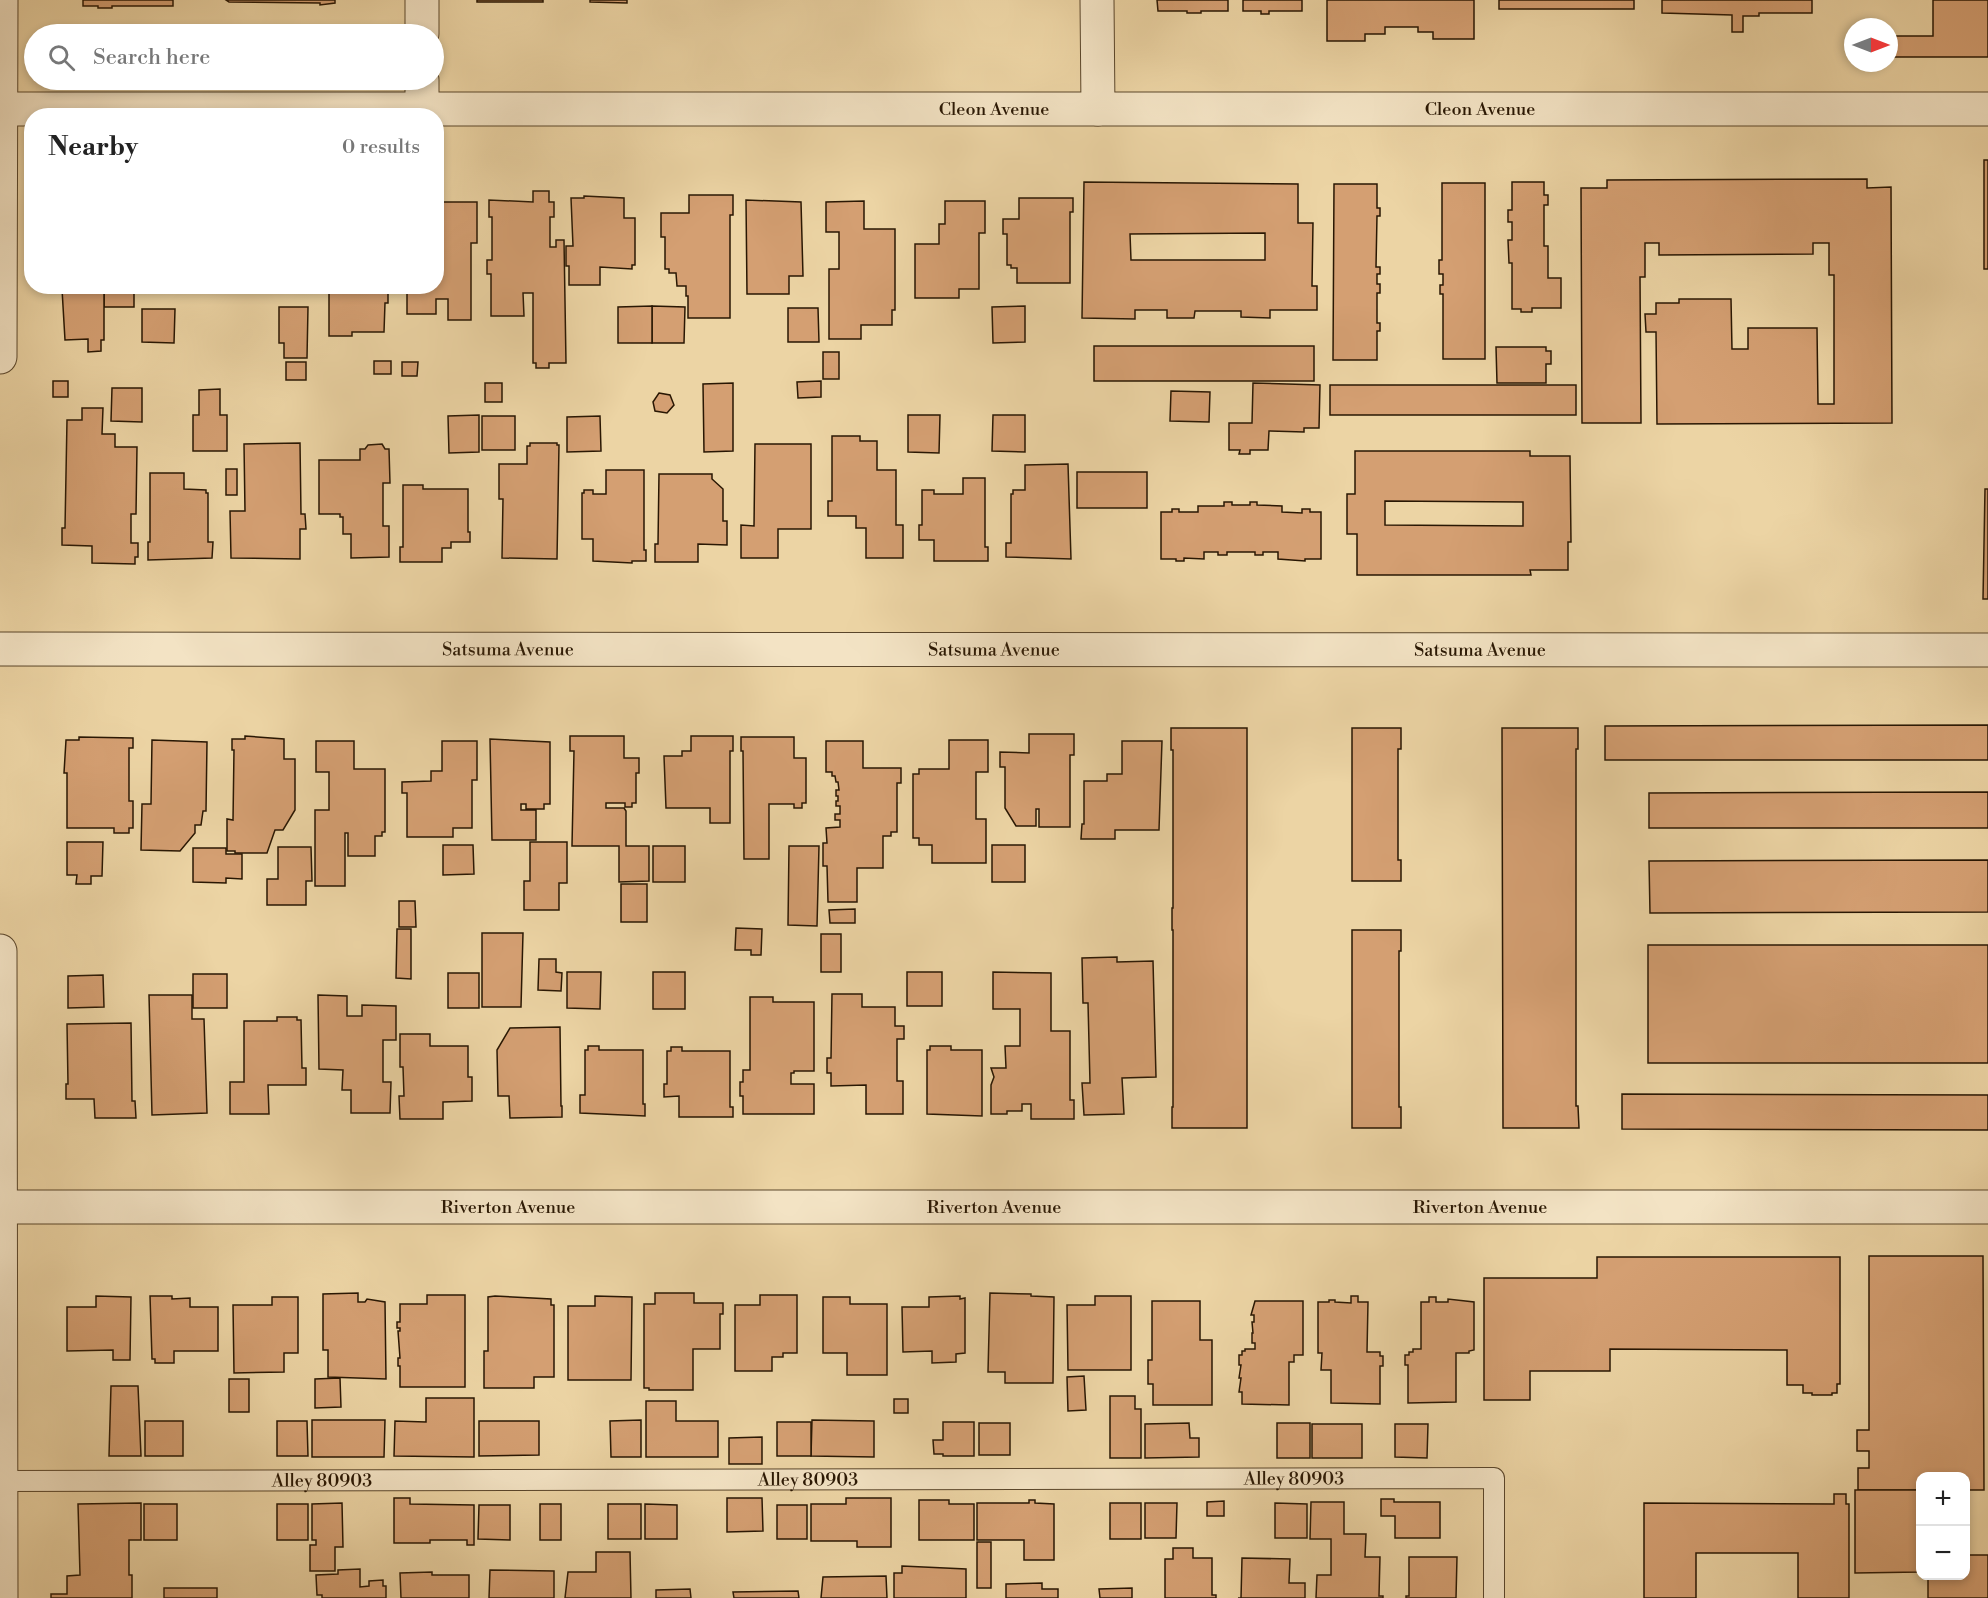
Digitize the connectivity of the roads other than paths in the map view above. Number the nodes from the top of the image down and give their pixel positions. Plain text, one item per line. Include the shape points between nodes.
1 (1, 0) edge
2 (422, 0) edge
3 (1097, 0) edge
4 (422, 24) edge
5 (422, 94) edge
6 (24, 108) edge
7 (29, 108) edge
8 (1, 109) edge
9 (1098, 109) junction
10 (1988, 109) edge
11 (0, 357) edge
12 (0, 649) edge
13 (1988, 650) edge
14 (0, 951) edge
15 (1988, 1206) edge
16 (1, 1207) edge
17 (1, 1481) edge
18 (1, 1598) edge
19 (1494, 1598) edge

1 - 8 street
2 - 4 street
3 - 9 street
5 - 7 street, Cleon Avenue
5 - 9 street, Cleon Avenue
6 - 8 street, Cleon Avenue
8 - 11 street
9 - 10 street, Cleon Avenue
12 - 13 street, Satsuma Avenue
14 - 16 street
15 - 16 street, Riverton Avenue
16 - 17 street
17 - 18 street
17 - 19 lane, Alley 80903 via 1494,1478

